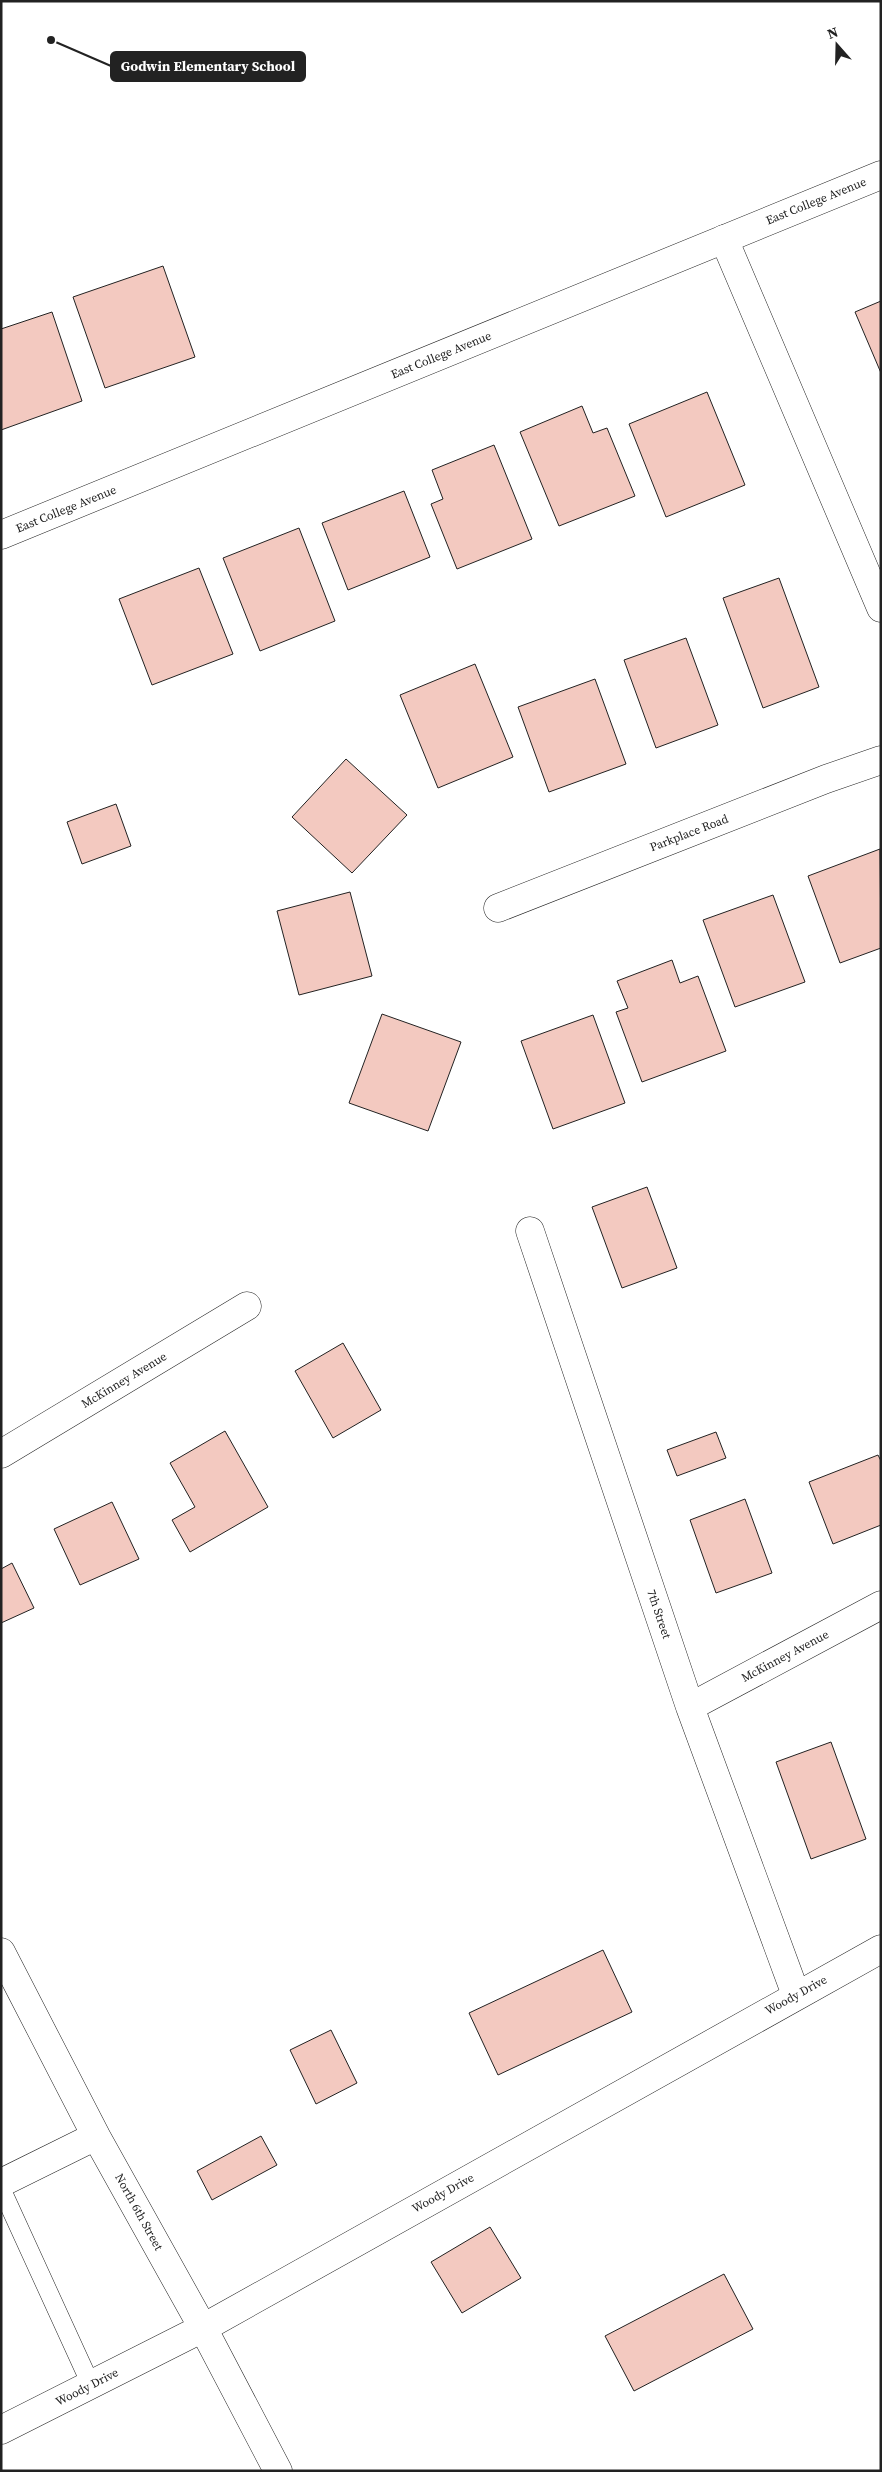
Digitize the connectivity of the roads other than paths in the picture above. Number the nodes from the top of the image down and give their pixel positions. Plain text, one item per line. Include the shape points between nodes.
1 (881, 175) edge
2 (724, 239) junction
3 (1, 535) edge
4 (881, 608) edge
5 (881, 760) edge
6 (498, 908) dead end
7 (530, 1231) dead end
8 (247, 1306) dead end
9 (1, 1454) edge
10 (881, 1605) edge
11 (690, 1707) junction
12 (881, 1949) edge
13 (1, 1952) edge
14 (796, 1995) junction
15 (96, 2136) junction
16 (1, 2183) edge
17 (1, 2188) edge
18 (203, 2328) junction
19 (91, 2385) junction
20 (1, 2430) edge
21 (278, 2471) edge

1 - 2 street, East College Avenue
2 - 3 street, East College Avenue
2 - 4 street
5 - 6 street, Parkplace Road
7 - 11 street, 7th Street
8 - 9 street, McKinney Avenue
10 - 11 street, McKinney Avenue
11 - 14 street, 7th Street
12 - 14 street, Woody Drive
13 - 15 street, North 6th Street
14 - 18 street, Woody Drive
15 - 16 street
15 - 18 street, North 6th Street
17 - 19 lane
18 - 19 street, Woody Drive
18 - 21 street, North 6th Street
19 - 20 street, Woody Drive

